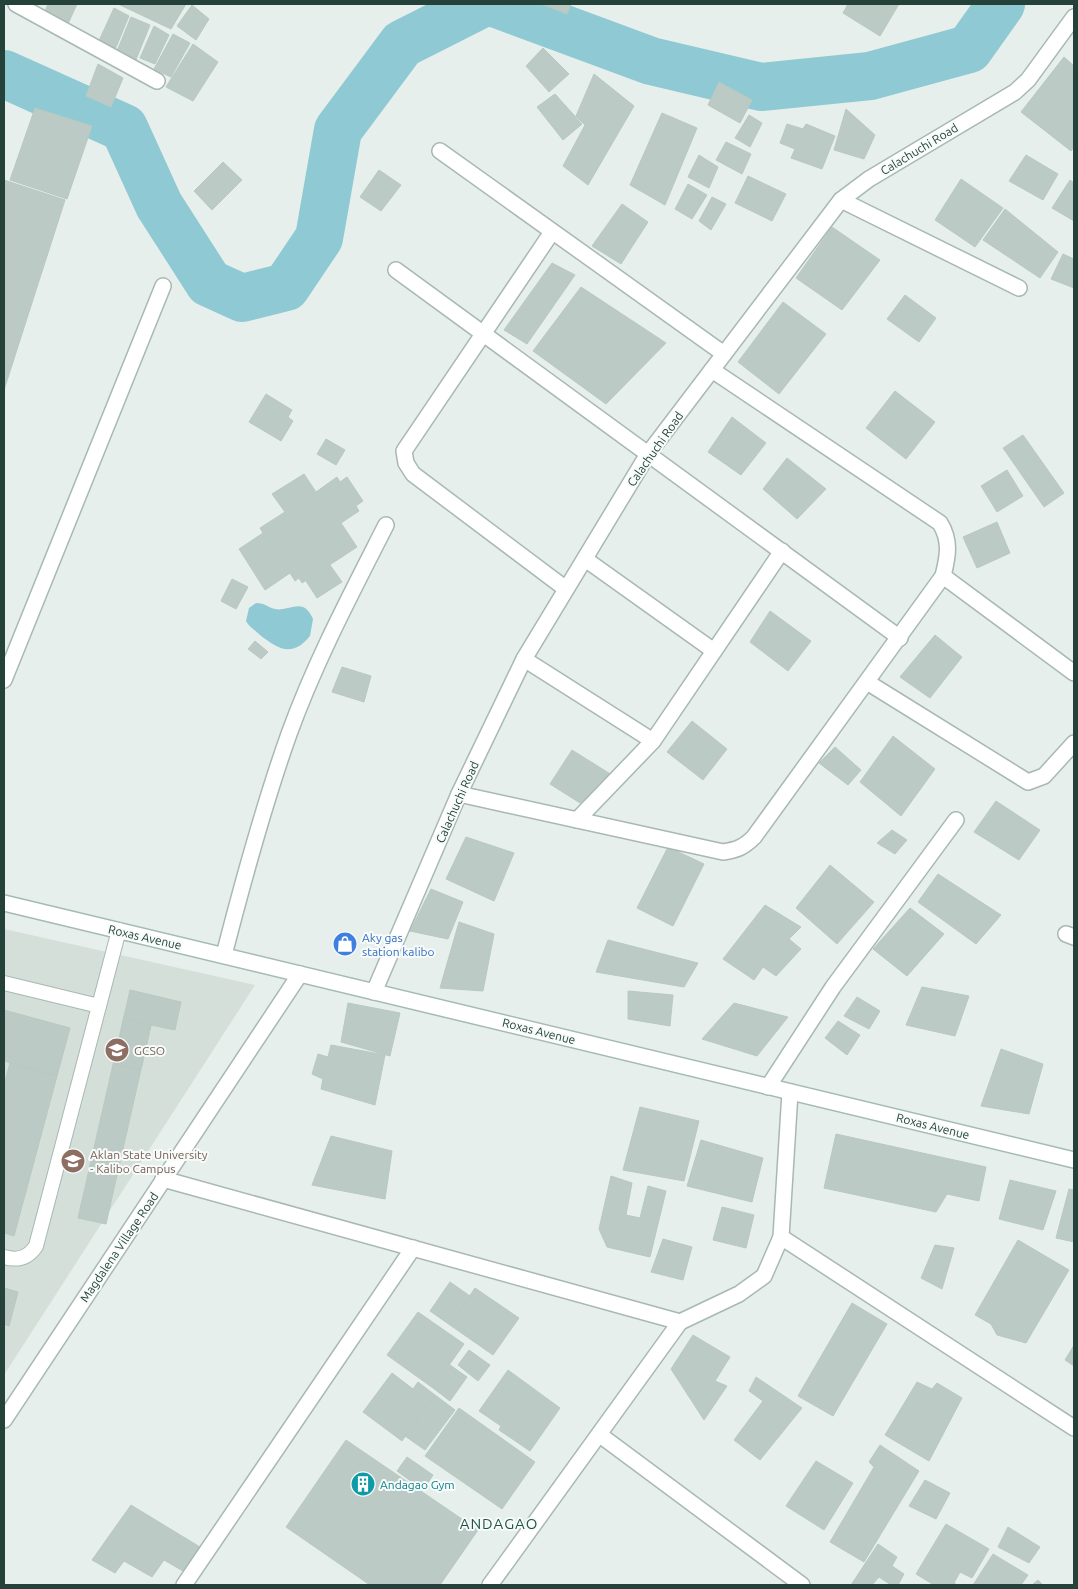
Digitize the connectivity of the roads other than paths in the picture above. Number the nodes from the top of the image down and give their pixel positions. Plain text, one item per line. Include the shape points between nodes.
1 (16, 4) edge
2 (1074, 17) edge
3 (157, 81) dead end
4 (440, 151) dead end
5 (841, 200) junction
6 (552, 232) junction
7 (396, 270) dead end
8 (163, 286) dead end
9 (1019, 288) dead end
10 (483, 333) junction
11 (724, 354) junction
12 (712, 370) junction
13 (648, 454) junction
14 (386, 525) dead end
15 (782, 551) junction
16 (585, 559) junction
17 (943, 576) junction
18 (566, 589) junction
19 (900, 638) junction
20 (714, 650) junction
21 (524, 659) junction
22 (1074, 673) edge
23 (4, 680) edge
24 (867, 682) junction
25 (653, 741) junction
26 (1074, 743) edge
27 (459, 794) junction
28 (577, 820) junction
29 (956, 820) dead end
30 (4, 903) edge
31 (119, 930) junction
32 (224, 956) junction
33 (300, 974) junction
34 (4, 983) edge
35 (374, 992) junction
36 (99, 1006) junction
37 (768, 1087) junction
38 (790, 1092) junction
39 (1074, 1160) edge
40 (163, 1179) junction
41 (781, 1237) junction
42 (413, 1248) junction
43 (4, 1258) edge
44 (680, 1322) junction
45 (4, 1420) edge
46 (1074, 1428) edge
47 (600, 1435) junction
48 (184, 1585) edge
49 (490, 1585) edge
50 (802, 1585) edge

1 - 3 street
2 - 5 street, Calachuchi Road via 1028,80 1015,92 869,179
4 - 6 street
5 - 9 street
5 - 11 street, Calachuchi Road
6 - 10 street
6 - 11 street
7 - 10 street
8 - 23 street
10 - 13 street
10 - 18 street via 404,451 406,463 414,474
11 - 12 street, Calachuchi Road
12 - 13 street, Calachuchi Road
12 - 17 street via 936,519 949,544
13 - 15 street
13 - 16 street, Calachuchi Road
14 - 32 street via 331,634 289,734 249,859
15 - 19 street
15 - 20 street
16 - 18 street, Calachuchi Road
16 - 20 street
17 - 19 street
17 - 22 street
18 - 21 street, Calachuchi Road
19 - 24 street
20 - 25 street
21 - 25 street
21 - 27 street, Calachuchi Road
24 - 26 street via 1028,782 1044,776
24 - 28 street via 754,838 741,848 723,852
25 - 28 street
27 - 28 street
27 - 35 street, Calachuchi Road
29 - 37 street via 833,987
30 - 31 street, Roxas Avenue
31 - 32 street, Roxas Avenue
31 - 36 lane
32 - 33 street, Roxas Avenue
33 - 35 street, Roxas Avenue
33 - 40 street, Magdalena Village Road
34 - 36 lane
35 - 37 street, Roxas Avenue
36 - 43 lane via 36,1246 27,1256
37 - 38 street, Roxas Avenue
38 - 39 street, Roxas Avenue
38 - 41 street
40 - 42 street
40 - 45 street, Magdalena Village Road
41 - 44 street via 764,1276 739,1294
41 - 46 street
42 - 44 street
42 - 48 street
44 - 47 street
47 - 49 street
47 - 50 street

